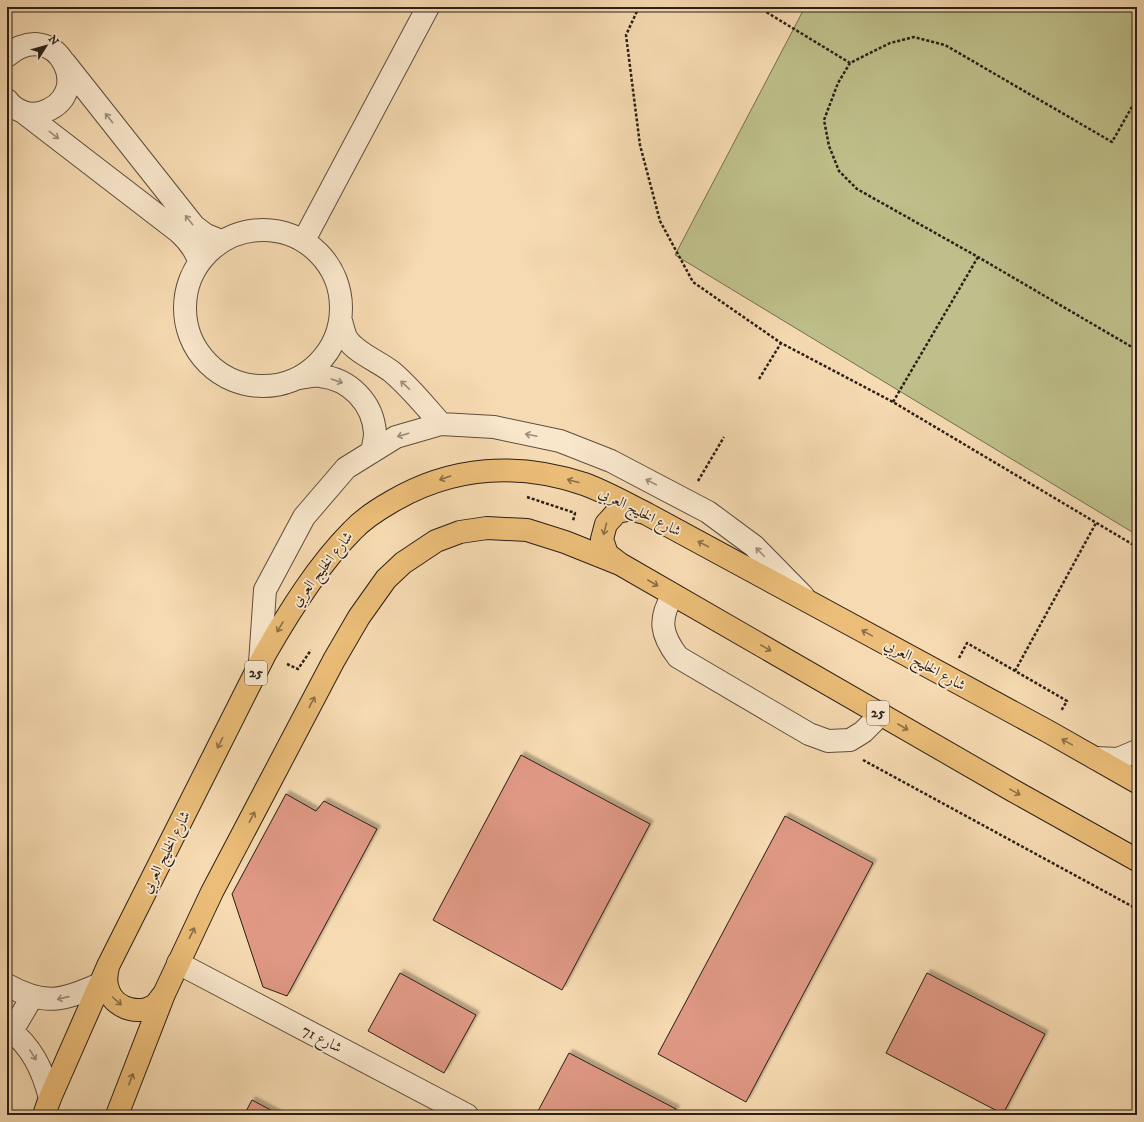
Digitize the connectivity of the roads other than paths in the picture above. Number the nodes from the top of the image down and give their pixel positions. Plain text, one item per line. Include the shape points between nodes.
1 (428, 7) edge
2 (7, 56) edge
3 (65, 63) junction
4 (15, 106) edge
5 (304, 240) junction
6 (221, 241) junction
7 (200, 261) junction
8 (341, 321) junction
9 (299, 378) junction
10 (441, 424) junction
11 (372, 452) junction
12 (647, 514) junction
13 (620, 564) junction
14 (673, 595) junction
15 (806, 600) junction
16 (263, 659) junction
17 (880, 714) junction
18 (1137, 751) edge
19 (1095, 758) junction
20 (1137, 782) edge
21 (1137, 860) edge
22 (178, 963) junction
23 (104, 975) junction
24 (7, 985) edge
25 (164, 994) junction
26 (32, 997) junction
27 (10, 1029) edge
28 (47, 1107) edge
29 (117, 1115) edge
30 (467, 1115) edge

1 - 5 street
2 - 3 street via 18,48 31,44 50,49
3 - 4 street via 68,76 67,90 60,102 49,110 36,114
6 -> 3 street via 206,235 194,226
4 -> 7 street via 190,241
5 - 6 street via 284,232 262,229 241,232
5 - 8 street via 322,255 335,275 341,298
6 - 7 street
7 - 9 street via 188,282 184,306 188,329 197,351 212,368 232,380 253,386 277,386
8 - 9 street via 333,344 319,364
10 -> 8 street via 418,396 392,372 355,348 346,338
9 -> 11 street via 320,375 342,381 358,393 370,409 375,434
10 -> 11 street via 396,437
15 -> 10 street via 754,546 708,512 611,461 560,441 494,427
11 - 16 street via 346,468 304,517 265,590
12 -> 13 main road via 632,509 617,512 606,524 602,539 607,554
15 -> 12 main road, شارع الخليج العربي / 25
12 -> 16 main road, شارع الخليج العربي / 25 via 585,484 545,474 517,471 475,472 451,476 429,484 402,495 353,530 333,552 289,612
13 -> 14 main road, 25
22 -> 13 main road, 25 via 212,892 334,660 359,617 386,579 403,563 425,547 442,539 460,532 487,528 527,530 566,542
14 -> 17 main road, 25
14 - 17 street via 666,606 664,634 678,657 809,734 828,741 850,740 863,732
19 -> 15 main road, شارع الخليج العربي / 25
16 -> 23 main road, شارع الخليج العربي / 25
17 -> 21 main road, 25
18 - 19 street via 1118,759
19 - 20 main road, شارع الخليج العربي / 25
22 - 25 main road, 25
22 - 30 street, شارع 71
23 -> 25 main road via 109,992 117,1003 129,1009 142,1010 155,1004
23 -> 26 street via 78,994 58,999
23 - 28 main road, شارع الخليج العربي / 25
24 - 26 street
29 -> 25 main road, 25
26 - 27 street
27 -> 28 street via 21,1038 37,1061 45,1080

